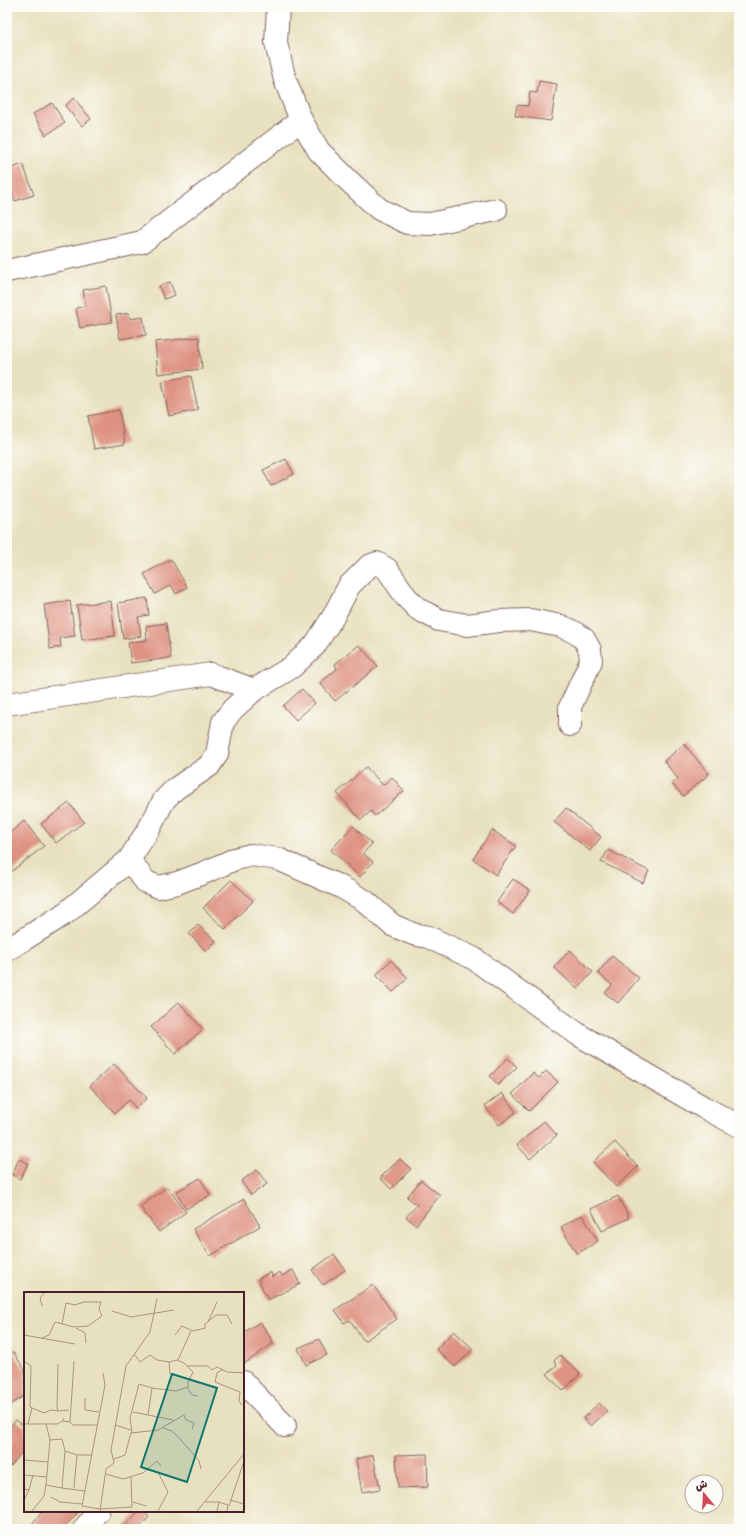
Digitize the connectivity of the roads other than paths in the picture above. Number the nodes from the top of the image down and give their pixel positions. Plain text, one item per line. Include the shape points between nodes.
1 (278, 7) edge
2 (301, 120) junction
3 (496, 210) dead end
4 (7, 271) edge
5 (254, 690) junction
6 (7, 704) edge
7 (570, 725) dead end
8 (129, 860) junction
9 (7, 950) edge
10 (739, 1126) edge
11 (244, 1383) edge
12 (285, 1426) dead end
13 (97, 1512) edge
14 (84, 1529) edge

1 - 2 street via 276,43 285,80
2 - 3 street via 319,151 348,181 379,209 407,223 430,224
2 - 4 street via 142,242
5 - 6 street via 210,674
5 - 7 street via 292,667 315,644 349,586 369,566 377,563 387,568 406,597 418,609 439,620 467,625 530,620 561,626 584,639 590,650 591,661 570,707
5 - 8 street via 223,722 217,754 209,766 175,789 164,800
8 - 9 street via 66,913
8 - 10 street via 146,882 159,887 251,855 278,859 341,887 365,901 392,925 428,937 473,958 578,1035
11 - 12 street
13 - 14 street

